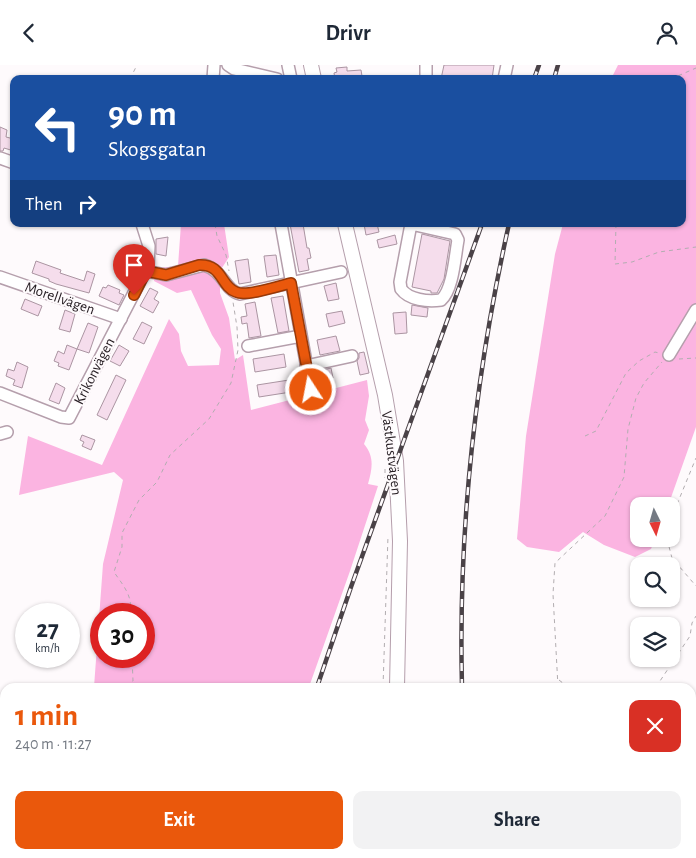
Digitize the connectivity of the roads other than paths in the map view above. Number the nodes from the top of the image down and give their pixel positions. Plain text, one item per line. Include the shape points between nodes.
1 (228, 65) edge
2 (260, 75) edge
3 (143, 227) edge
4 (282, 227) edge
5 (346, 227) edge
6 (356, 227) edge
7 (410, 227) edge
8 (424, 227) edge
9 (146, 271) junction
10 (341, 272) dead end
11 (0, 277) edge
12 (291, 283) junction
13 (696, 310) edge
14 (120, 319) junction
15 (301, 336) junction
16 (248, 346) dead end
17 (668, 355) road end
18 (352, 356) dead end
19 (306, 366) junction
20 (311, 390) dead end
21 (0, 393) edge
22 (397, 683) edge
23 (407, 683) edge

1 - 2 street
3 - 9 street via 149,246
4 - 12 street
5 - 22 main road, Västkustvägen via 396,461 400,541
6 - 23 main road, Västkustvägen via 392,392 405,469
7 - 8 street via 401,289 409,297 441,300 448,292 458,237
9 - 12 street via 166,275 204,265 218,272 235,292 245,293
9 - 14 street, Krikonvägen
10 - 12 street
11 - 14 street, Morellvägen
12 - 15 street
13 - 17 street
14 - 21 street, Krikonvägen via 69,418
15 - 16 street
15 - 19 street
18 - 19 street
19 - 20 street

